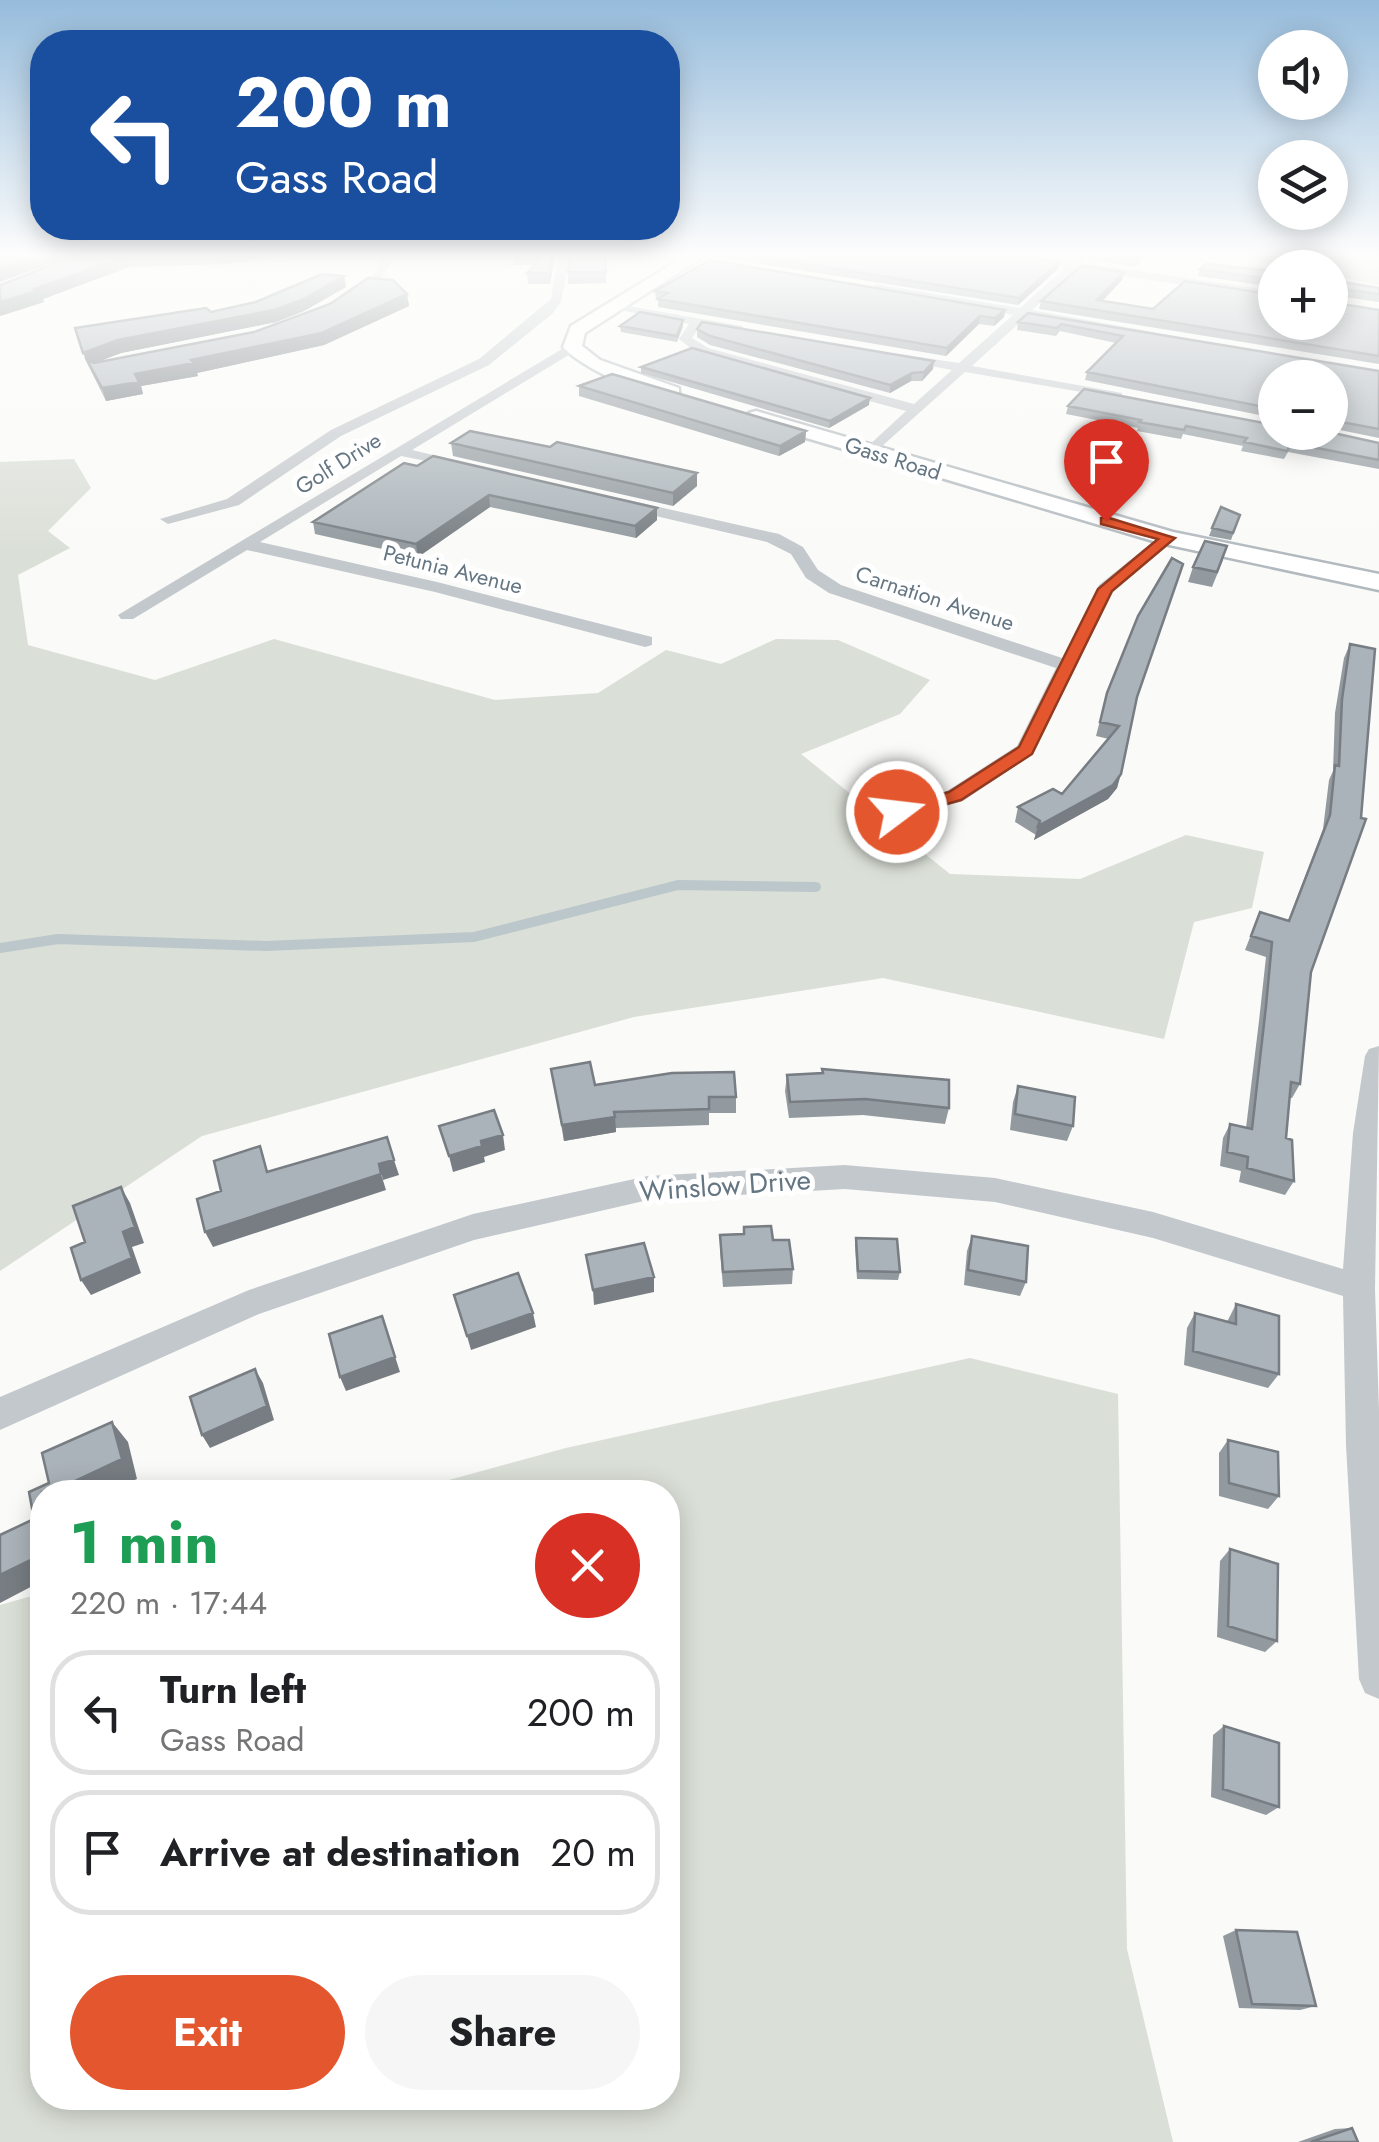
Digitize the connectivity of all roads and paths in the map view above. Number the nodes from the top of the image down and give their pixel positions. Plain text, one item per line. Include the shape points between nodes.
1 (493, 355) edge
2 (559, 355) edge
3 (582, 355) edge
4 (716, 355) edge
5 (894, 355) edge
6 (976, 355) edge
7 (964, 367) junction
8 (1139, 400) edge
9 (702, 401) edge
10 (918, 410) junction
11 (740, 412) edge
12 (871, 451) junction
13 (399, 452) junction
14 (492, 473) edge
15 (604, 499) edge
16 (168, 519) dead end
17 (1168, 538) junction
18 (249, 544) junction
19 (1379, 582) edge
20 (127, 615) dead end
21 (644, 641) dead end
22 (1065, 665) junction
23 (897, 812) dead end
24 (1379, 1056) edge
25 (1356, 1287) junction
26 (0, 1414) edge
27 (1379, 1679) edge

1 - 16 street via 336,433 233,502
2 - 13 street, Golf Drive
3 - 9 street via 627,379
4 - 10 street
5 - 7 street
6 - 7 street
7 - 8 street
7 - 10 street
10 - 12 street
11 - 12 street, Gass Road
12 - 17 street, Gass Road
13 - 14 street
13 - 18 street, Golf Drive
15 - 22 street, Carnation Avenue via 773,538 836,589
17 - 19 street, Gass Road
17 - 22 street via 1106,589
18 - 20 street, Golf Drive
18 - 21 street, Petunia Avenue
22 - 23 street via 1026,750 955,796
24 - 25 street via 1368,1113
25 - 26 street, Winslow Drive via 1153,1225 996,1190 845,1177 648,1188 473,1227 249,1304
25 - 27 street

